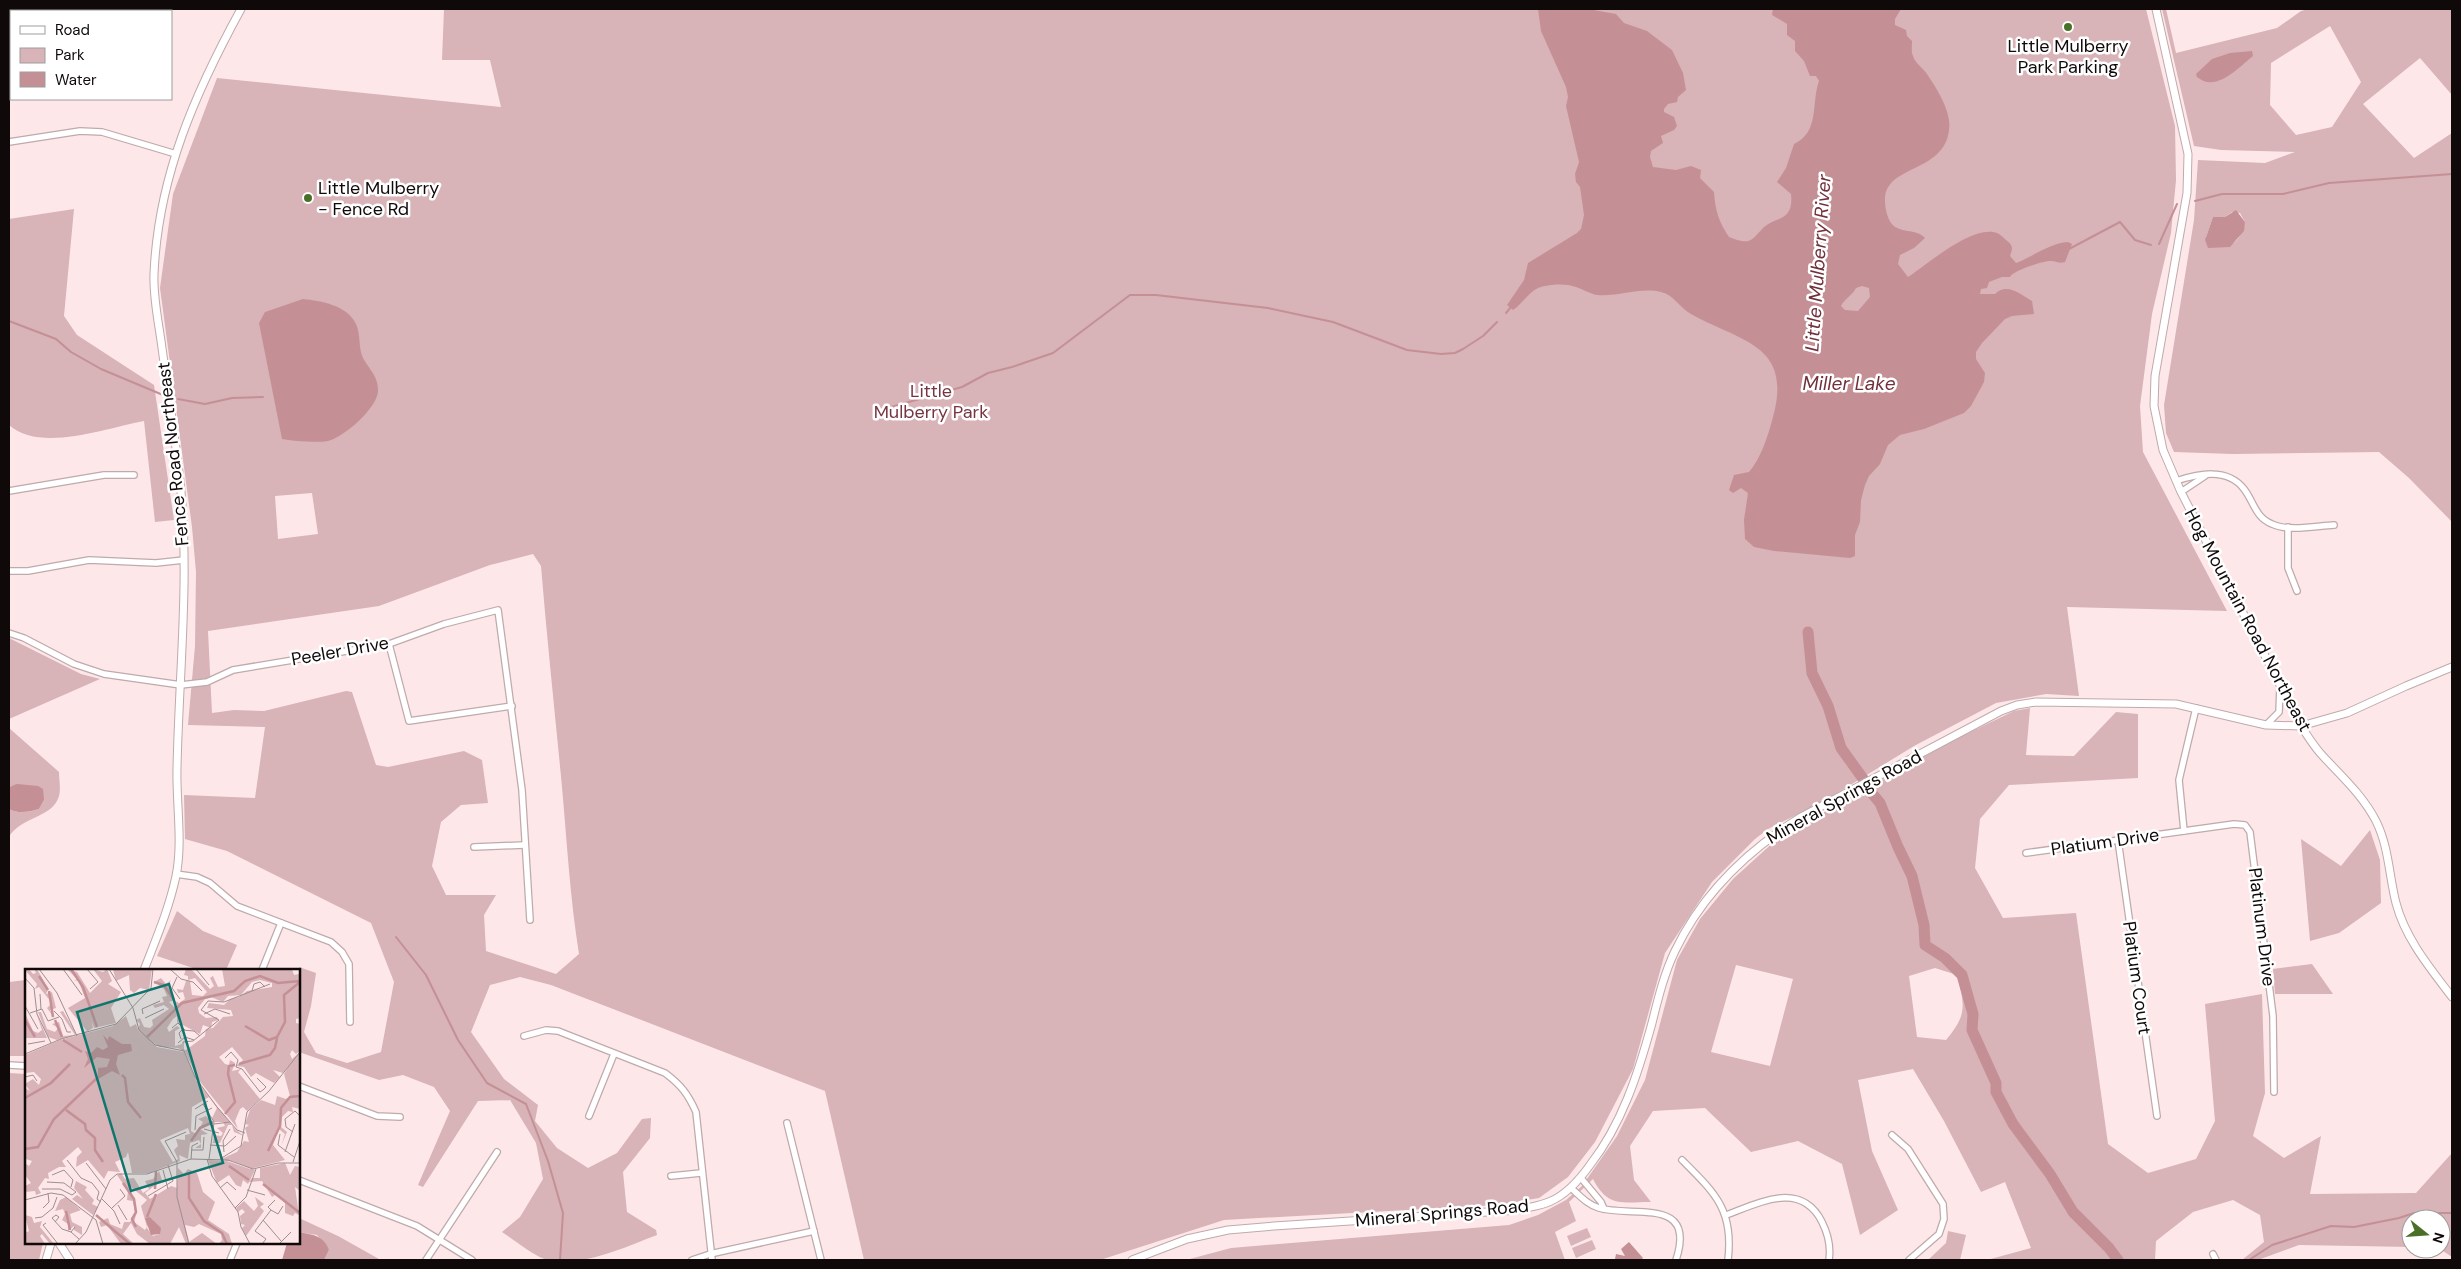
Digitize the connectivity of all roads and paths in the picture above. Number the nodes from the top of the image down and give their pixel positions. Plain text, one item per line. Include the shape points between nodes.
1 (241, 9) edge
2 (2156, 9) edge
3 (9, 142) edge
4 (176, 154) junction
5 (134, 474) dead end
6 (2205, 476) junction
7 (2176, 481) junction
8 (9, 492) edge
9 (2181, 492) junction
10 (2334, 525) dead end
11 (2288, 527) junction
12 (184, 560) junction
13 (9, 571) edge
14 (2297, 591) dead end
15 (9, 633) edge
16 (389, 644) junction
17 (2452, 667) edge
18 (181, 685) junction
19 (2280, 687) junction
20 (512, 706) junction
21 (2196, 708) junction
22 (2266, 725) junction
23 (2301, 726) junction
24 (2184, 831) junction
25 (2118, 840) junction
26 (524, 845) junction
27 (474, 848) dead end
28 (2026, 853) dead end
29 (176, 874) junction
30 (530, 920) dead end
31 (281, 923) junction
32 (144, 969) edge
33 (262, 969) edge
34 (2452, 997) edge
35 (350, 1022) dead end
36 (524, 1036) dead end
37 (614, 1054) junction
38 (9, 1065) edge
39 (25, 1066) edge
40 (300, 1086) edge
41 (2274, 1092) dead end
42 (588, 1116) dead end
43 (2157, 1116) dead end
44 (400, 1117) dead end
45 (787, 1122) dead end
46 (1892, 1135) dead end
47 (497, 1152) dead end
48 (1682, 1160) dead end
49 (701, 1173) junction
50 (672, 1176) dead end
51 (1581, 1178) junction
52 (300, 1180) edge
53 (1571, 1188) junction
54 (1604, 1210) junction
55 (1726, 1214) junction
56 (814, 1231) junction
57 (440, 1240) junction
58 (51, 1244) edge
59 (61, 1244) edge
60 (237, 1244) edge
61 (710, 1254) junction
62 (2213, 1254) dead end
63 (46, 1260) edge
64 (70, 1260) edge
65 (230, 1260) edge
66 (426, 1260) edge
67 (472, 1260) edge
68 (692, 1260) edge
69 (712, 1260) edge
70 (821, 1260) edge
71 (1132, 1260) edge
72 (1676, 1260) edge
73 (1728, 1260) edge
74 (1829, 1260) edge
75 (1909, 1260) edge
76 (2216, 1260) edge

1 - 4 street, Fence Road Northeast via 209,67
2 - 7 street, Hog Mountain Road Northeast via 2188,154 2184,209 2155,376 2154,406 2163,450
3 - 4 street via 80,131 102,132
4 - 12 street, Fence Road Northeast via 158,232 154,277 180,483
5 - 8 street via 104,475
6 - 7 street via 2197,474
6 - 9 street
6 - 11 street via 2219,473 2232,478 2243,488 2258,515 2273,525
7 - 9 street, Hog Mountain Road Northeast
9 - 19 street, Hog Mountain Road Northeast
10 - 11 street
11 - 14 street via 2288,568
12 - 13 street via 156,563 89,560 28,571
12 - 18 street, Fence Road Northeast
15 - 18 street, Peeler Drive via 74,664 104,674
16 - 18 street, Peeler Drive via 233,670 207,682
16 - 20 street via 410,721
16 - 20 street, Peeler Drive via 444,624 498,610
17 - 23 street, Mineral Springs Road via 2347,714
18 - 29 street, Fence Road Northeast
19 - 22 street via 2280,712
19 - 23 street, Hog Mountain Road Northeast
20 - 26 street via 522,790
21 - 22 street, Mineral Springs Road
21 - 24 street via 2179,780
21 - 51 street, Mineral Springs Road via 2176,704 2085,702 2017,705 1768,837 1716,888 1675,949 1629,1096 1610,1136
22 - 23 street, Mineral Springs Road
23 - 34 street, Hog Mountain Road Northeast via 2369,809 2386,849 2396,903 2405,928 2419,953
24 - 25 street, Platium Drive
24 - 41 street, Platinum Drive via 2239,824 2245,825 2250,832 2274,1016
25 - 28 street, Platium Drive
25 - 43 street, Platium Court
26 - 27 street
26 - 30 street
29 - 31 street via 210,883 237,906
29 - 32 street, Fence Road Northeast via 163,922
31 - 33 street
31 - 35 street via 332,942 342,952 349,964
36 - 37 street via 546,1030 558,1031
37 - 42 street
37 - 49 street via 665,1073 689,1096 696,1112
38 - 39 street
40 - 44 street via 377,1116
45 - 56 street
46 - 75 street via 1908,1148 1943,1204 1944,1219 1938,1234
47 - 57 street
48 - 55 street
49 - 50 street
49 - 61 street
51 - 53 street, Mineral Springs Road
51 - 54 street
52 - 57 street via 416,1226
53 - 54 street via 1590,1205
53 - 71 street, Mineral Springs Road via 1552,1201 1518,1210 1228,1230 1187,1239
54 - 72 street via 1653,1211 1666,1216 1676,1225 1682,1242
55 - 73 street via 1730,1243
55 - 74 street via 1778,1197 1794,1198 1809,1204 1826,1231
56 - 61 street
56 - 70 street
57 - 66 street
57 - 67 street
58 - 63 street
59 - 64 street
60 - 65 street
61 - 68 street
61 - 69 street
62 - 76 street

